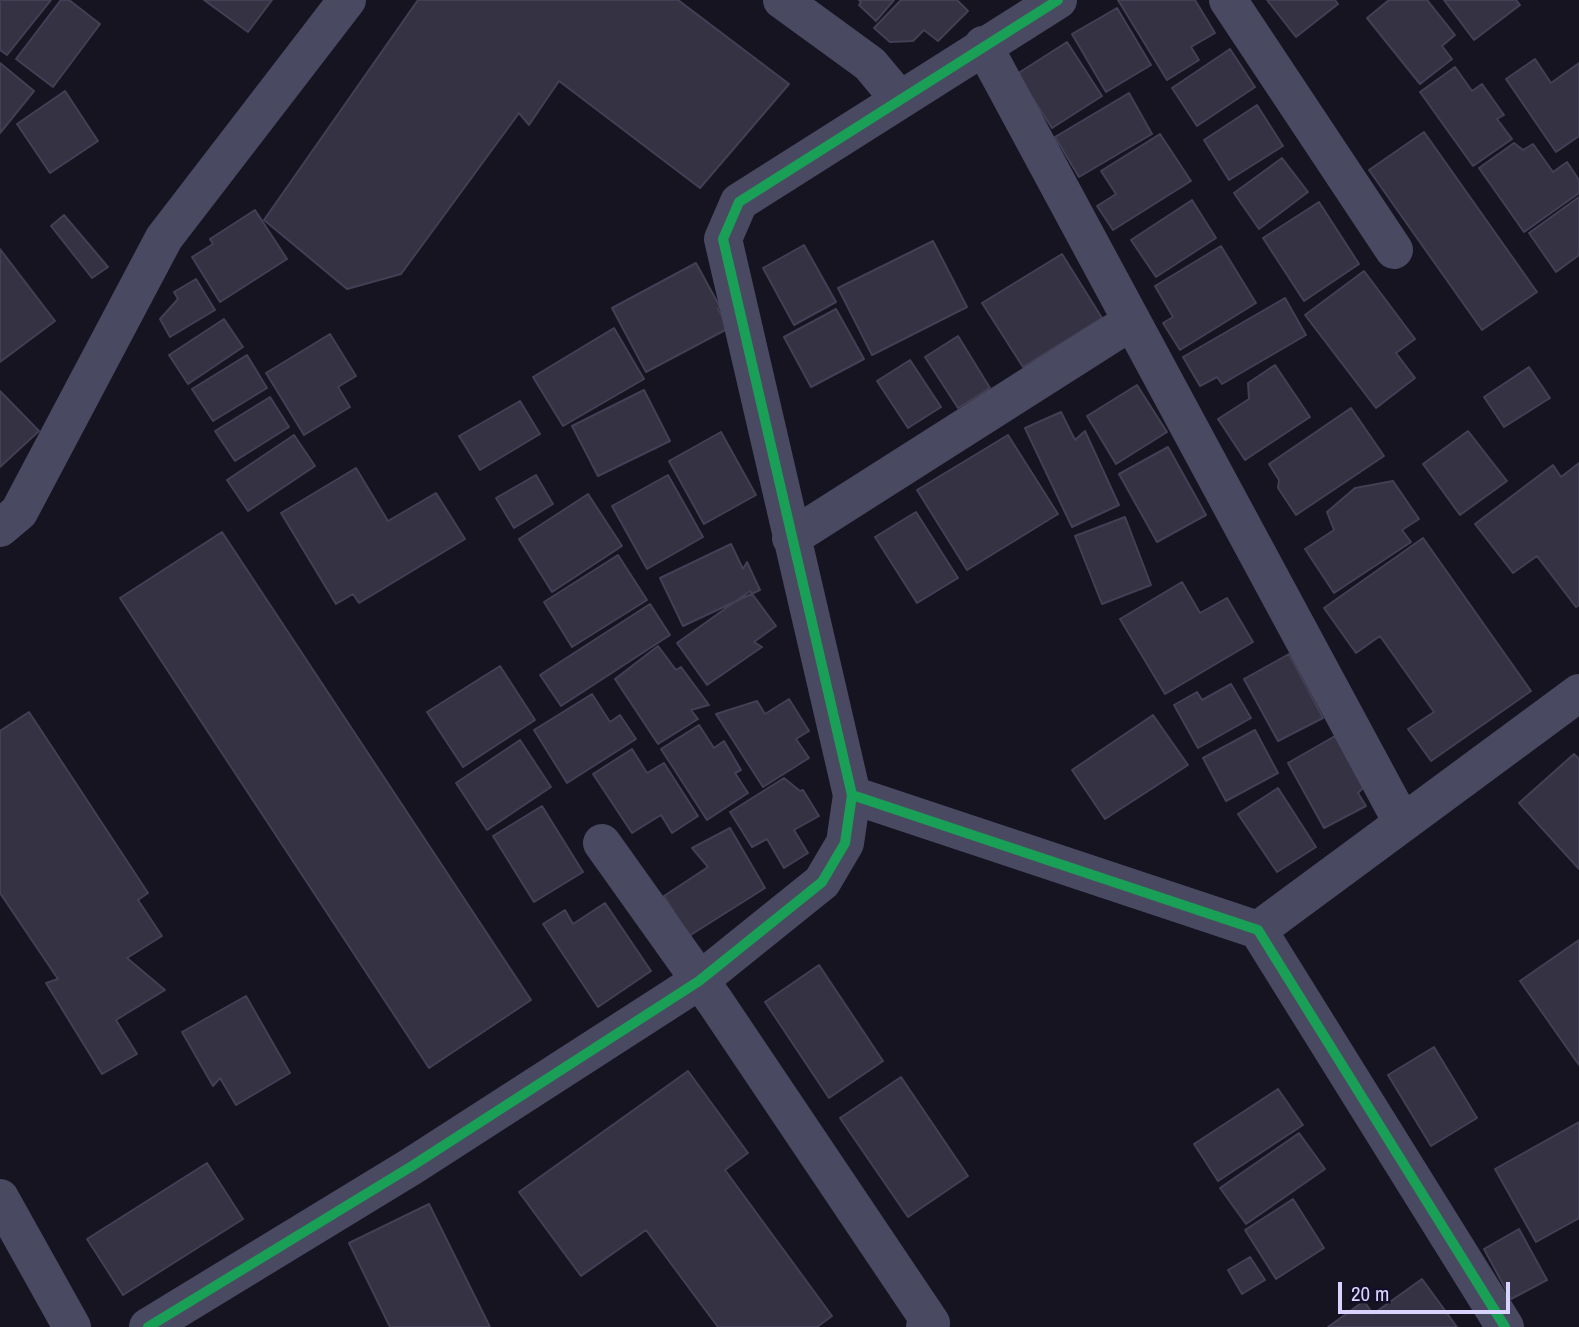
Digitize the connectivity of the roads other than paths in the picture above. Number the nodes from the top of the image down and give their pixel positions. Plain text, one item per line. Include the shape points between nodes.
1 (347, 0) edge
2 (782, 0) edge
3 (1058, 0) edge
4 (1228, 0) edge
5 (984, 45) junction
6 (900, 100) junction
7 (1394, 250) dead end
8 (1132, 321) junction
9 (0, 528) edge
10 (791, 538) junction
11 (1579, 693) edge
12 (852, 795) junction
13 (1402, 822) junction
14 (602, 843) dead end
15 (1258, 930) junction
16 (699, 981) junction
17 (0, 1198) edge
18 (72, 1327) edge
19 (148, 1327) edge
20 (925, 1327) edge
21 (1506, 1327) edge

1 - 9 street via 164,238 19,512
2 - 6 street via 870,64
3 - 5 street
4 - 7 street
5 - 6 street
5 - 8 street
6 - 10 street via 739,202 723,239
8 - 10 street
8 - 13 street
10 - 12 street
11 - 13 street
12 - 15 street
12 - 16 street via 845,842 822,882
13 - 15 street
14 - 16 street
15 - 21 street
16 - 19 street via 412,1166
16 - 20 street via 930,1323
17 - 18 street

